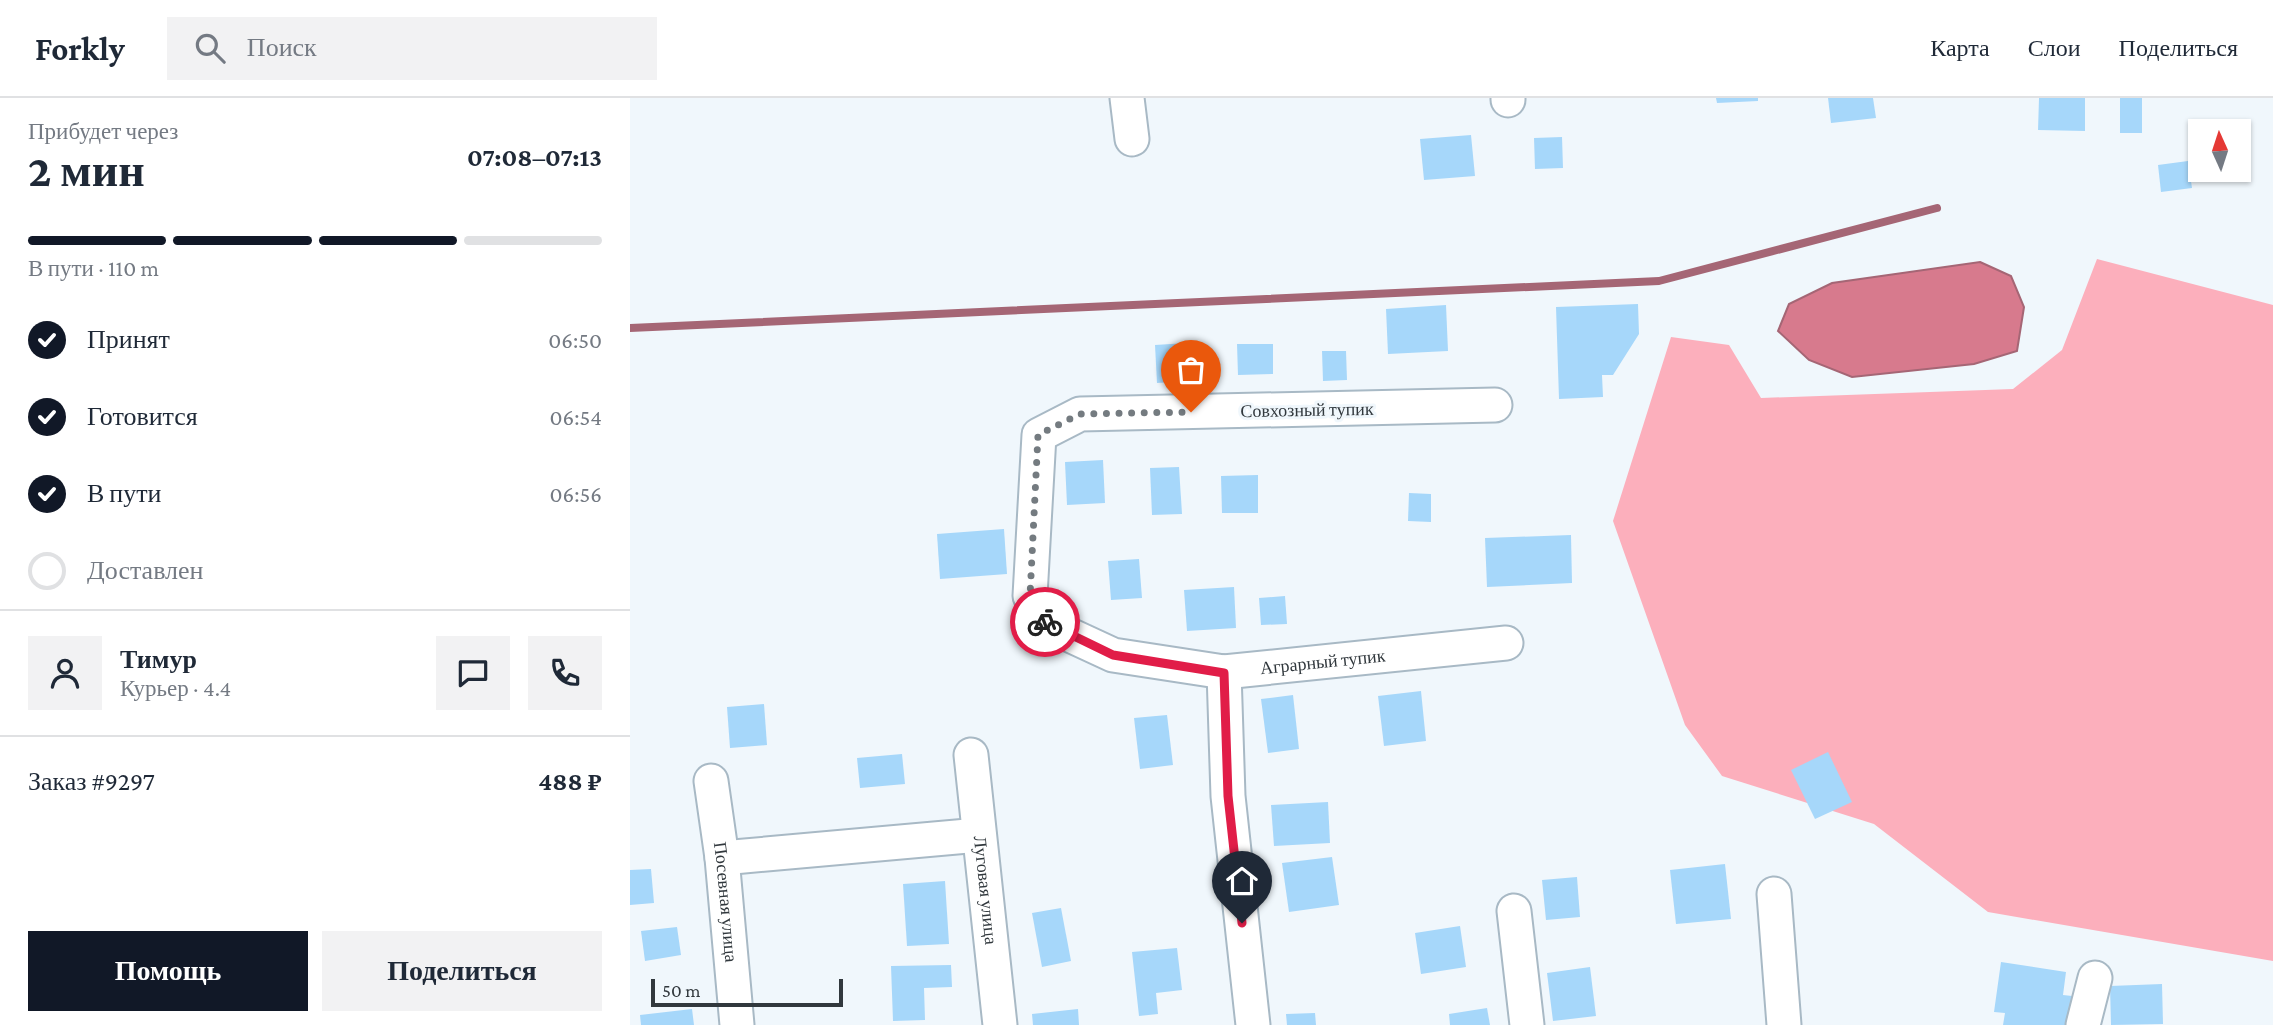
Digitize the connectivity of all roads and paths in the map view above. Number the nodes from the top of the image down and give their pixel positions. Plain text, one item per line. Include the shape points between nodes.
1 (1127, 98) edge
2 (1132, 139) dead end
3 (1495, 405) dead end
4 (1038, 435) joint
5 (1506, 643) dead end
6 (1224, 673) junction
7 (971, 755) dead end
8 (711, 781) dead end
9 (979, 835) junction
10 (722, 858) junction
11 (1774, 894) dead end
12 (1514, 911) dead end
13 (2095, 978) dead end
14 (737, 1025) edge
15 (1000, 1025) edge
16 (1253, 1025) edge
17 (1527, 1025) edge
18 (1784, 1025) edge
19 (2083, 1025) edge

1 - 2 street
3 - 4 street, Совхозный тупик via 1080,414
4 - 6 street, Аграрный тупик via 1030,596 1046,624 1113,655
5 - 6 street, Аграрный тупик
6 - 16 street via 1228,796
7 - 9 street, Луговая улица
8 - 10 street, Посевная улица
9 - 10 street
9 - 15 street, Луговая улица
10 - 14 street, Посевная улица
11 - 18 street
12 - 17 street
13 - 19 street

